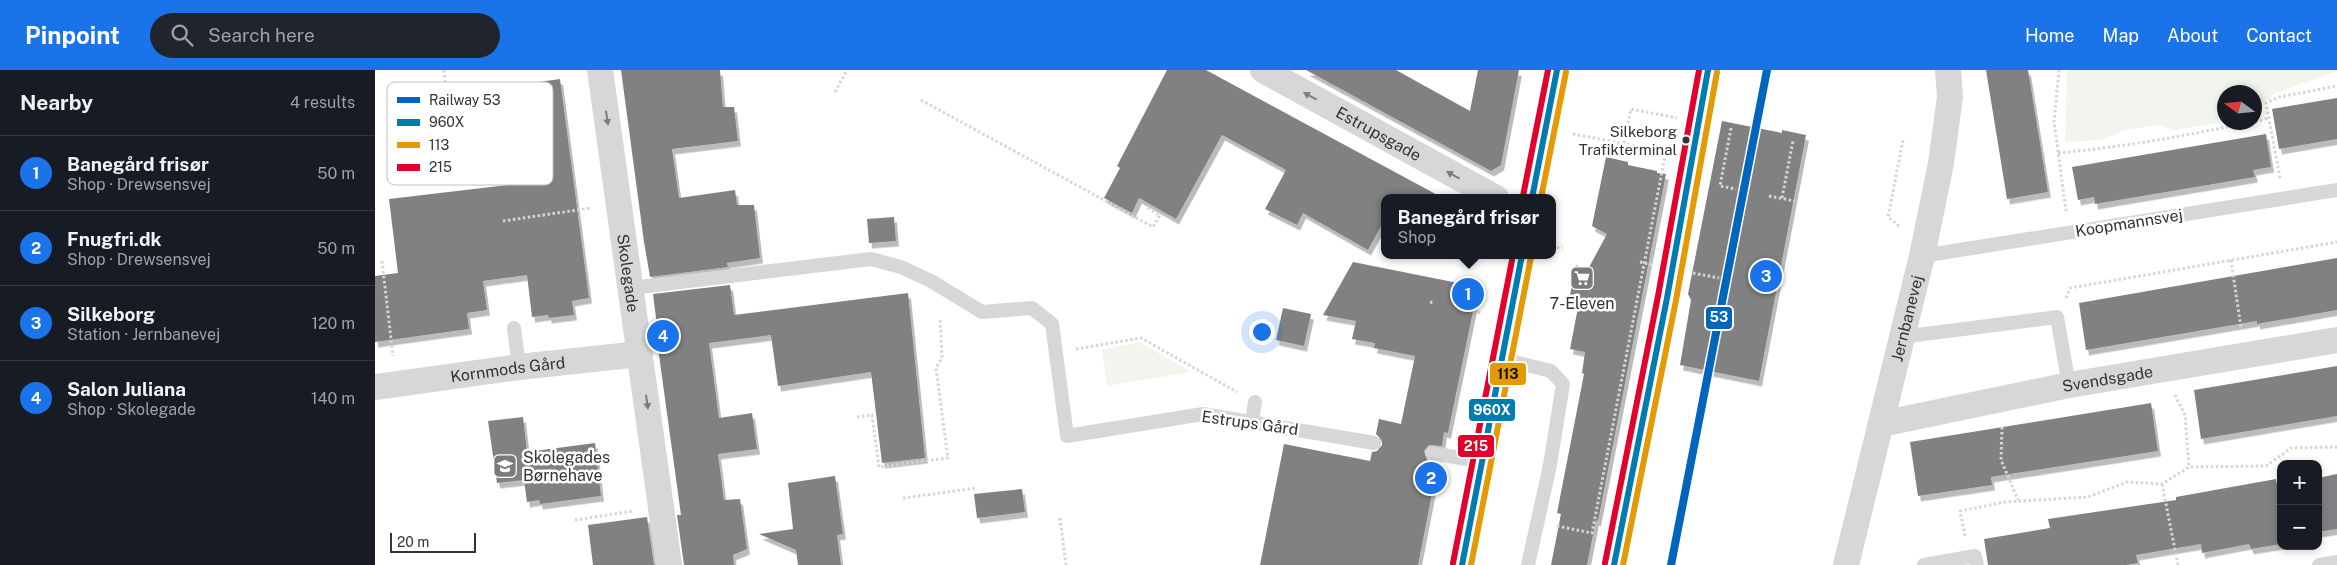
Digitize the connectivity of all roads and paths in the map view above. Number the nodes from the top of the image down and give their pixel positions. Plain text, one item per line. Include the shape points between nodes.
1 (600, 70) edge
2 (847, 70) edge
3 (1263, 70) edge
4 (1557, 70) edge
5 (1708, 70) edge
6 (1948, 70) edge
7 (2059, 70) edge
8 (2337, 86) edge
9 (835, 92) dead end
10 (921, 100) dead end
11 (1677, 118) dead end
12 (2269, 118) junction
13 (2262, 120) edge
14 (1545, 128) junction
15 (1731, 128) dead end
16 (2217, 129) edge
17 (1793, 140) dead end
18 (1903, 140) dead end
19 (1624, 143) junction
20 (1666, 151) junction
21 (2058, 152) junction
22 (1692, 156) junction
23 (1736, 189) dead end
24 (2337, 190) edge
25 (1489, 194) edge
26 (1533, 194) edge
27 (1769, 196) dead end
28 (1782, 198) junction
29 (2283, 199) junction
30 (1795, 201) dead end
31 (619, 204) junction
32 (1146, 207) dead end
33 (503, 221) dead end
34 (1899, 226) dead end
35 (2069, 233) junction
36 (2337, 242) edge
37 (1556, 247) edge
38 (1563, 248) dead end
39 (1922, 256) junction
40 (1521, 259) edge
41 (2231, 260) junction
42 (382, 261) dead end
43 (1640, 262) dead end
44 (1645, 263) junction
45 (631, 288) junction
46 (1430, 302) dead end
47 (1435, 303) dead end
48 (2057, 317) junction
49 (940, 318) dead end
50 (514, 328) dead end
51 (1901, 337) junction
52 (2337, 340) edge
53 (1056, 352) junction
54 (640, 354) junction
55 (2245, 355) junction
56 (1502, 358) junction
57 (519, 367) junction
58 (2163, 369) junction
59 (2069, 385) junction
60 (386, 386) edge
61 (2003, 398) junction
62 (1255, 402) joint
63 (857, 417) dead end
64 (1252, 422) junction
65 (1881, 424) junction
66 (1374, 443) dead end
67 (2337, 447) edge
68 (1432, 453) dead end
69 (1483, 462) junction
70 (2189, 467) junction
71 (2162, 484) junction
72 (977, 488) dead end
73 (903, 498) dead end
74 (2018, 500) junction
75 (661, 506) junction
76 (1060, 518) dead end
77 (575, 520) dead end
78 (1537, 523) junction
79 (1973, 561) edge
80 (2337, 562) edge
81 (669, 565) edge
82 (1066, 565) edge
83 (1462, 565) edge
84 (1528, 565) edge
85 (1613, 565) edge
86 (1847, 565) edge
87 (1924, 565) edge
88 (2177, 565) edge
89 (2319, 565) edge

1 -> 31 street, Skolegade
2 - 9 path
25 -> 3 street, Estrupsgade
4 - 14 street
5 - 22 lane
6 - 39 street, Jernbanevej via 1950,98 1941,163
7 - 21 path via 2054,122
8 - 12 path via 2279,97 2266,103
10 - 32 path via 1153,227 1160,215
11 - 19 path via 1631,109
12 - 13 path
12 - 29 path
14 - 19 path
14 - 26 street
15 - 23 path via 1720,186
16 - 21 path via 2112,148
17 - 28 path
18 - 34 path via 1887,217
19 - 20 path
20 - 22 path
20 - 44 path
21 - 35 path
22 - 85 lane
24 - 29 lane, Koopmannsvej
27 - 28 path
28 - 30 path
29 - 35 lane, Koopmannsvej
31 - 33 path
31 - 45 street, Skolegade
35 - 39 lane, Koopmannsvej
36 - 41 path
37 - 38 path
39 - 51 street, Jernbanevej
40 - 56 street
41 - 48 path via 2070,288
41 - 55 path
42 - 60 path
43 - 44 path
44 - 78 path via 1592,533
45 - 53 lane via 871,259 901,267 931,281 982,312 1032,308 1052,324
45 - 54 street, Skolegade
46 - 47 path
48 - 51 lane
48 - 59 lane
49 - 63 path via 942,358 936,368 948,458 879,467 872,415
50 - 57 lane
51 - 65 street, Jernbanevej
52 - 55 street, Svendsgade
53 - 62 path via 1141,338
53 - 64 lane, Estrups Gård via 1067,436 1203,414
54 - 57 street, Kornmods Gård
54 -> 75 street, Skolegade
55 - 58 street, Svendsgade
56 - 69 street
56 - 78 lane via 1551,371 1563,384
57 - 60 street, Kornmods Gård
58 - 59 street, Svendsgade
58 - 70 path via 2185,415
59 - 61 street, Svendsgade
61 - 65 street, Svendsgade
61 - 74 path via 2001,460
62 - 64 lane
64 - 66 lane, Estrups Gård
65 - 86 street, Jernbanevej
67 - 70 path via 2291,448 2266,466
68 - 69 lane
69 - 83 street
70 - 71 path
71 - 74 path via 2127,482 2087,496
71 - 88 path
72 - 73 path
74 - 79 path via 1960,510
75 - 77 path
75 - 81 street, Skolegade
76 - 82 path
78 - 84 lane
79 - 87 lane
80 - 89 lane

